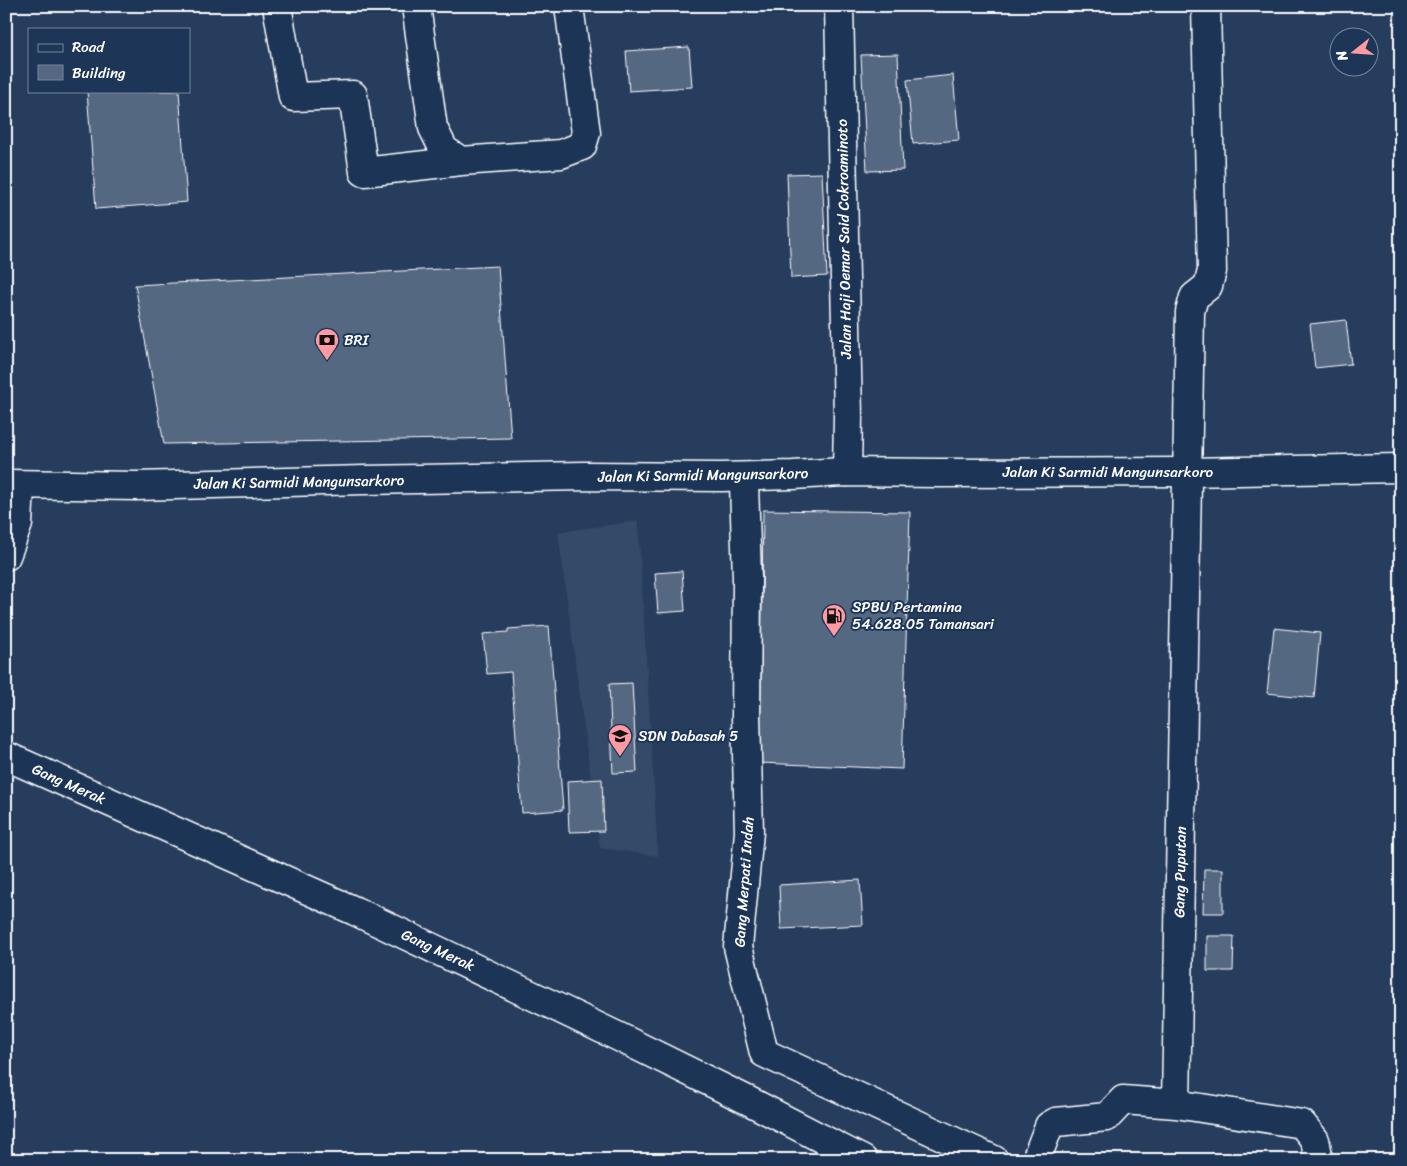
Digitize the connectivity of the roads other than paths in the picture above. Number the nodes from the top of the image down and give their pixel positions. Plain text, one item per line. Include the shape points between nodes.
1 (277, 6) edge
2 (416, 6) edge
3 (570, 6) edge
4 (839, 6) edge
5 (1206, 6) edge
6 (461, 161) junction
7 (1401, 468) edge
8 (847, 472) junction
9 (1187, 472) junction
10 (13, 484) edge
11 (744, 484) dead end
12 (6, 556) edge
13 (6, 756) edge
14 (1176, 1104) junction
15 (863, 1160) edge
16 (994, 1160) edge
17 (1036, 1160) edge
18 (1319, 1160) edge

1 - 6 street via 293,97 353,95 364,172
2 - 6 street via 433,128 444,150
3 - 6 street via 586,133 582,146 561,154
4 - 8 street, Jalan Haji Oemar Said Cokroaminoto
5 - 9 street, Gang Puputan via 1212,270 1208,286 1194,297 1190,312
7 - 9 street, Jalan Ki Sarmidi Mangunsarkoro
8 - 9 street, Jalan Ki Sarmidi Mangunsarkoro
8 - 10 street, Jalan Ki Sarmidi Mangunsarkoro via 793,476 584,476 136,486
9 - 14 street, Gang Puputan
10 - 12 street via 18,524
11 - 16 street, Gang Merpati Indah via 748,578 746,716 749,832 738,947 764,1053
13 - 15 street, Gang Merak via 355,911 626,1040
14 - 17 street via 1123,1100 1107,1117 1056,1122 1049,1126
14 - 18 street via 1302,1124 1315,1140

